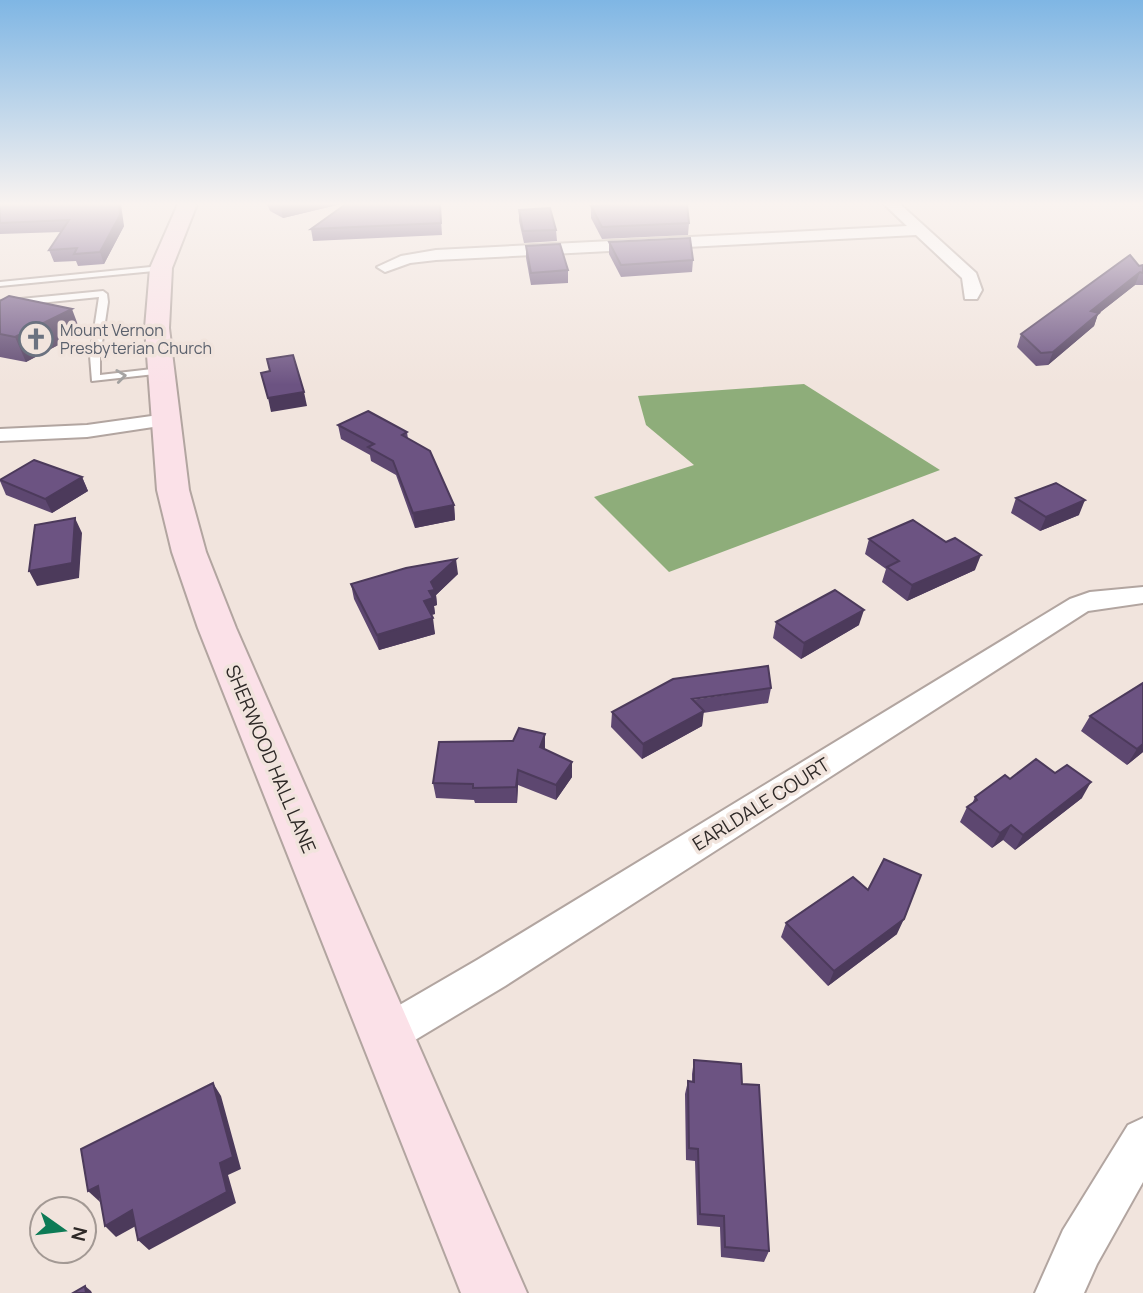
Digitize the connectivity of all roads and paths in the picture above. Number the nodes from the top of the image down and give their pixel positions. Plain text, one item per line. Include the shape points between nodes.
1 (163, 264) edge
2 (392, 264) edge
3 (957, 264) edge
4 (385, 267) dead end
5 (161, 268) junction
6 (112, 273) junction
7 (0, 284) edge
8 (103, 294) junction
9 (971, 295) dead end
10 (0, 303) edge
11 (161, 371) junction
12 (166, 420) junction
13 (0, 435) edge
14 (1143, 595) edge
15 (386, 1035) junction
16 (1143, 1140) edge
17 (494, 1293) edge
18 (1059, 1293) edge

1 - 5 main road, SHERWOOD HALL LANE
2 - 4 street
3 - 9 street via 970,276
5 - 6 lane
5 - 11 main road, SHERWOOD HALL LANE via 157,328
6 - 7 lane
6 - 8 lane
8 - 10 lane
8 -> 11 lane via 95,379
11 - 12 main road, SHERWOOD HALL LANE
12 - 13 street via 87,431
12 - 15 main road, SHERWOOD HALL LANE via 173,490 193,565
14 - 15 street, EARLDALE COURT via 1079,605
15 - 17 main road, SHERWOOD HALL LANE
16 - 18 street via 1080,1247

